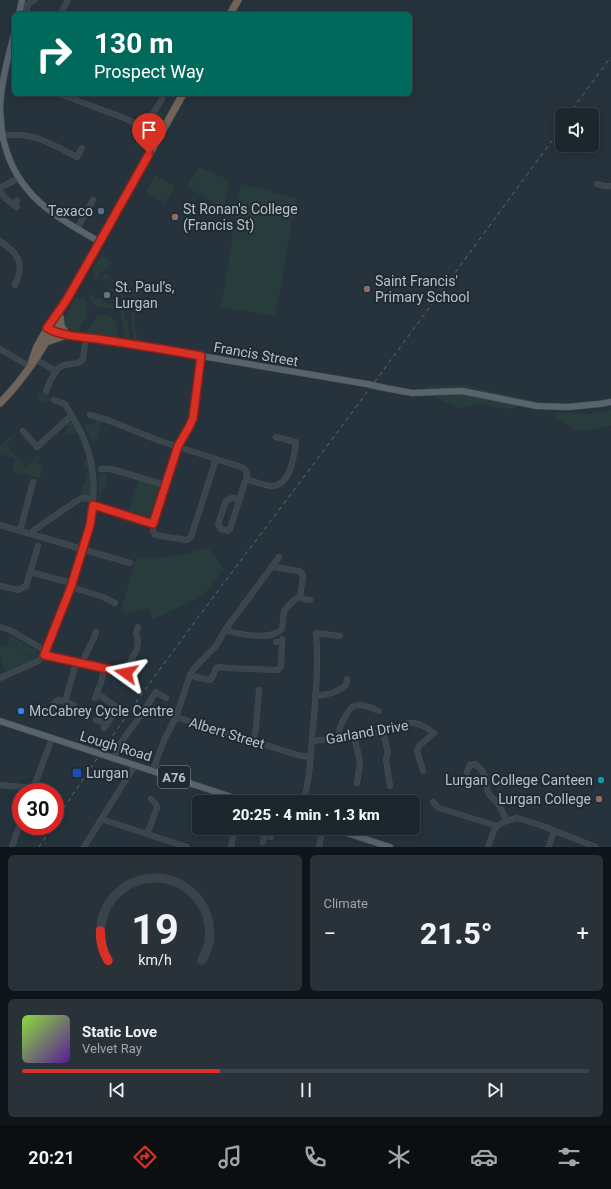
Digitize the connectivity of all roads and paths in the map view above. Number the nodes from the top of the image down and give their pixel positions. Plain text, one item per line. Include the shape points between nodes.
1 (22, 0) edge
2 (34, 0) edge
3 (68, 0) edge
4 (238, 0) edge
5 (19, 12) edge
6 (26, 12) edge
7 (62, 12) edge
8 (231, 12) edge
9 (12, 45) edge
10 (2, 79) edge
11 (65, 96) edge
12 (161, 96) edge
13 (183, 96) edge
14 (0, 108) edge
15 (3, 136) junction
16 (82, 148) dead end
17 (19, 178) junction
18 (597, 184) dead end
19 (611, 186) edge
20 (0, 189) edge
21 (17, 200) dead end
22 (93, 200) dead end
23 (77, 229) junction
24 (0, 241) edge
25 (100, 242) junction
26 (15, 285) dead end
27 (66, 301) junction
28 (60, 315) junction
29 (50, 330) junction
30 (67, 335) junction
31 (86, 337) junction
32 (46, 342) junction
33 (0, 349) edge
34 (201, 356) junction
35 (32, 363) junction
36 (56, 371) junction
37 (48, 390) dead end
38 (54, 400) dead end
39 (611, 402) edge
40 (0, 403) edge
41 (72, 415) junction
42 (90, 415) dead end
43 (23, 431) dead end
44 (276, 437) dead end
45 (178, 446) junction
46 (216, 459) junction
47 (102, 469) dead end
48 (246, 479) junction
49 (33, 482) dead end
50 (165, 486) junction
51 (93, 499) junction
52 (240, 499) junction
53 (93, 505) junction
54 (153, 524) junction
55 (0, 525) edge
56 (20, 531) junction
57 (32, 534) junction
58 (38, 546) dead end
59 (82, 549) junction
60 (279, 558) dead end
61 (130, 563) dead end
62 (273, 566) junction
63 (30, 572) junction
64 (72, 585) junction
65 (0, 586) edge
66 (300, 596) junction
67 (310, 600) dead end
68 (115, 603) dead end
69 (0, 627) edge
70 (138, 627) dead end
71 (225, 630) junction
72 (96, 632) dead end
73 (340, 636) dead end
74 (276, 642) dead end
75 (45, 653) junction
76 (79, 663) junction
77 (104, 668) junction
78 (190, 676) junction
79 (0, 678) edge
80 (347, 679) dead end
81 (259, 690) dead end
82 (315, 695) junction
83 (166, 698) dead end
84 (65, 702) junction
85 (74, 705) dead end
86 (379, 711) dead end
87 (51, 714) dead end
88 (176, 717) junction
89 (96, 720) dead end
90 (0, 721) edge
91 (383, 732) junction
92 (354, 736) junction
93 (52, 738) junction
94 (340, 738) junction
95 (312, 741) junction
96 (253, 742) junction
97 (310, 757) junction
98 (113, 759) junction
99 (135, 765) junction
100 (153, 770) junction
101 (423, 771) dead end
102 (467, 772) dead end
103 (35, 783) edge
104 (357, 783) dead end
105 (0, 785) edge
106 (390, 786) dead end
107 (12, 787) edge
108 (225, 795) edge
109 (305, 795) edge
110 (152, 799) dead end
111 (433, 802) dead end
112 (102, 819) junction
113 (506, 821) junction
114 (497, 826) junction
115 (554, 831) junction
116 (147, 834) junction
117 (16, 835) edge
118 (235, 835) edge
119 (265, 835) edge
120 (322, 835) edge
121 (353, 835) edge
122 (263, 842) dead end
123 (549, 846) edge
124 (12, 847) edge
125 (84, 847) edge
126 (187, 847) edge
127 (231, 847) edge
128 (319, 847) edge
129 (390, 847) edge
130 (488, 847) edge
131 (596, 847) edge

1 - 5 main road
2 - 6 street via 28,4
3 - 7 street
4 - 8 highway
9 - 10 main road
10 - 14 main road
11 - 12 street via 143,127 162,99
13 - 25 highway
14 - 15 main road
15 - 16 street via 31,136 77,157
15 - 17 main road via 8,156
17 - 20 street
17 - 23 main road via 30,194 47,210
18 - 19 street
20 - 21 street via 6,199 15,206
22 - 23 street
23 - 25 main road
24 - 26 street via 17,257 20,274
25 - 27 highway
27 - 28 highway
27 - 29 highway
28 - 29 highway
28 - 30 highway via 61,326
29 - 30 main road, Francis Street
29 - 32 highway
29 - 35 highway via 36,349
30 - 31 main road, Francis Street
30 - 32 highway
31 - 34 main road, Francis Street
31 - 36 street via 82,361 63,365
32 - 35 highway
33 - 35 street
34 - 39 main road, Francis Street, bridge via 412,393 462,391 537,406 568,407
34 - 45 street via 193,418
35 - 36 street
35 - 40 highway via 22,379
36 - 37 street
38 - 41 street via 66,404
41 - 43 street via 37,447
41 - 51 street via 84,439 91,463
42 - 45 street
44 - 48 street via 296,443 289,475 280,485 272,486
45 - 46 street
45 - 50 street
46 - 48 street via 244,468 247,473
46 - 54 street via 192,536 187,540 158,536 153,531
47 - 50 street via 111,469
48 - 52 street
49 - 56 street
50 - 54 street
51 - 53 street
51 - 57 street via 82,498 75,502 34,530
52 - 52 street via 230,529 228,531 221,528 218,524 226,501 232,498
53 - 54 street
53 - 59 street
55 - 56 street
56 - 57 street
57 - 59 street
58 - 63 street
59 - 61 street
59 - 64 street
60 - 62 street
62 - 66 street via 301,572 303,575
62 - 71 street
63 - 64 street
63 - 65 street via 26,586 18,590
64 - 68 street
64 - 75 street
66 - 67 street
66 - 71 street via 287,606 282,629 276,633 246,635
69 - 75 street via 10,630
70 - 77 street via 137,648 126,673
71 - 78 street via 216,646
72 - 76 street
73 - 82 street via 316,633 318,655
74 - 78 street via 282,640 278,670 219,667 210,680
75 - 76 street
75 - 79 street via 34,664
76 - 77 street
76 - 84 street
77 - 89 street via 96,696 117,710 106,726
78 - 88 street
80 - 82 street via 346,685 341,689
81 - 96 street
82 - 95 street
83 - 98 street via 156,692 122,741
84 - 85 street
84 - 87 street via 55,702
86 - 94 street via 366,706 351,708 341,724
88 - 96 street, Albert Street
88 - 100 street, Albert Street
90 - 93 main road, Lough Road / A76
91 - 92 street, Garland Drive
91 - 101 street, Garland Drive via 411,723 423,725 434,733 417,751
91 - 106 street via 388,752 386,760
92 - 94 street, Garland Drive
92 - 104 street via 360,762
93 - 98 main road, Lough Road / A76
93 - 103 street
94 - 95 street, Garland Drive
95 - 97 street
96 - 97 street, Albert Street
97 - 109 street
98 - 99 main road, Lough Road / A76
99 - 100 main road, Lough Road / A76
99 - 112 street
100 - 108 main road, Lough Road / A76
102 - 113 street via 470,765 475,764 481,769 486,776 488,792 498,803
105 - 107 street
110 - 116 street via 157,808
111 - 114 street via 439,808
112 - 116 street
112 - 125 street
113 - 114 street
113 - 115 street via 517,818
114 - 130 street
115 - 123 street
115 - 131 street
116 - 126 street
117 - 124 street
118 - 127 street
119 - 122 street via 268,836
120 - 128 street
121 - 129 main road

